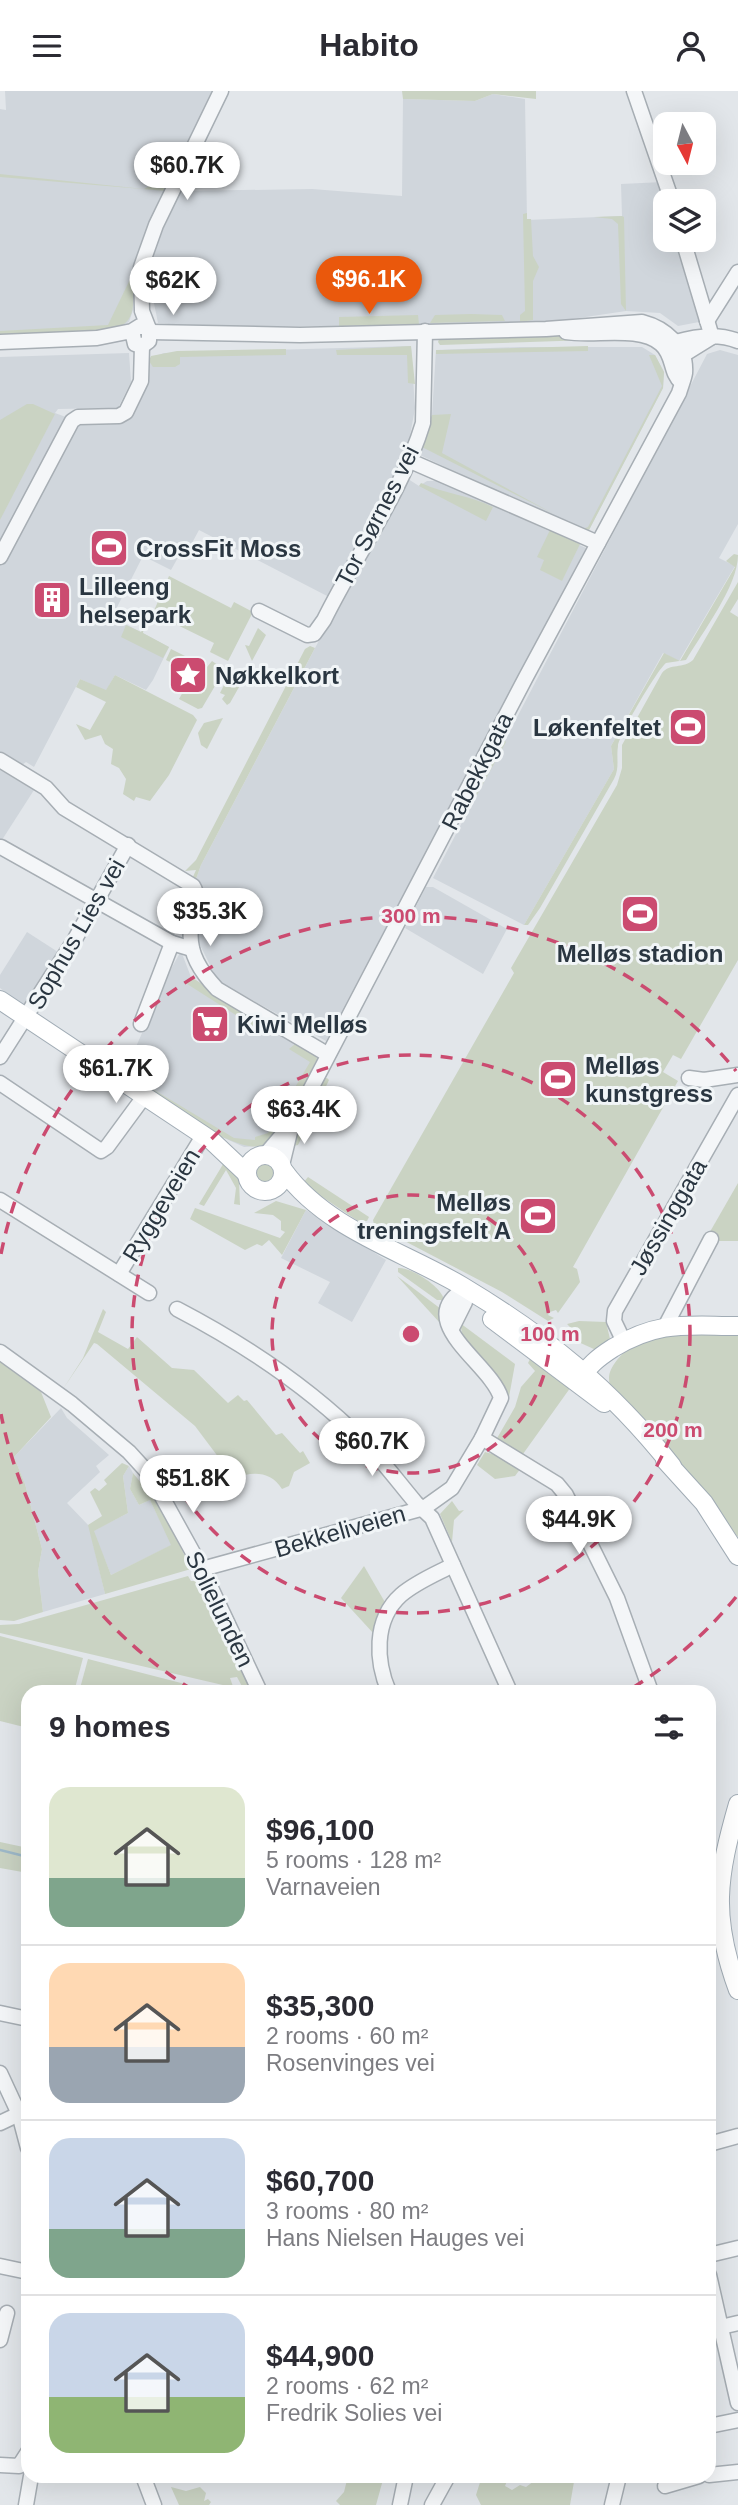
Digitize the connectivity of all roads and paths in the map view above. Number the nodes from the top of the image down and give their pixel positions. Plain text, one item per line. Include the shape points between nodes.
1 (221, 91) edge
2 (634, 91) edge
3 (668, 189) edge
4 (687, 252) edge
5 (738, 272) edge
6 (707, 320) junction
7 (425, 331) junction
8 (141, 336) junction
9 (712, 337) junction
10 (738, 341) edge
11 (0, 342) edge
12 (676, 350) junction
13 (408, 460) junction
14 (598, 543) junction
15 (0, 557) edge
16 (259, 611) dead end
17 (0, 760) edge
18 (128, 845) junction
19 (1, 847) edge
20 (96, 900) junction
21 (173, 943) junction
22 (192, 949) junction
23 (0, 1000) edge
24 (26, 1017) junction
25 (141, 1024) dead end
26 (327, 1054) junction
27 (0, 1057) edge
28 (738, 1075) edge
29 (689, 1078) dead end
30 (0, 1083) edge
31 (738, 1095) edge
32 (143, 1098) junction
33 (294, 1121) junction
34 (208, 1138) junction
35 (261, 1155) junction
36 (283, 1168) junction
37 (247, 1174) junction
38 (274, 1189) junction
39 (0, 1200) edge
40 (319, 1206) junction
41 (711, 1239) dead end
42 (119, 1275) junction
43 (149, 1293) dead end
44 (461, 1295) junction
45 (177, 1309) dead end
46 (666, 1325) junction
47 (738, 1326) edge
48 (624, 1342) junction
49 (0, 1352) edge
50 (585, 1376) junction
51 (482, 1438) junction
52 (424, 1508) junction
53 (738, 1556) edge
54 (453, 1565) junction
55 (202, 1569) junction
56 (257, 1685) edge
57 (386, 1685) edge
58 (507, 1685) edge
59 (648, 1685) edge
60 (738, 1804) edge
61 (734, 1835) edge
62 (738, 1990) edge
63 (0, 2013) edge
64 (21, 2018) edge
65 (0, 2073) edge
66 (19, 2114) junction
67 (21, 2122) edge
68 (0, 2123) edge
69 (737, 2139) edge
70 (716, 2143) edge
71 (738, 2248) edge
72 (716, 2253) edge
73 (0, 2266) edge
74 (21, 2270) edge
75 (716, 2305) edge
76 (7, 2313) dead end
77 (738, 2323) edge
78 (721, 2327) junction
79 (0, 2340) edge
80 (738, 2403) edge
81 (738, 2420) edge
82 (716, 2425) edge
83 (21, 2463) edge
84 (0, 2466) edge
85 (738, 2472) edge
86 (716, 2474) edge
87 (30, 2483) edge
88 (146, 2483) edge
89 (404, 2483) edge
90 (444, 2483) edge
91 (617, 2483) edge
92 (675, 2483) edge
93 (665, 2486) dead end
94 (26, 2505) edge
95 (154, 2505) edge
96 (400, 2505) edge
97 (432, 2505) edge
98 (612, 2505) edge

1 - 8 street via 148,246 141,275
2 - 3 street
4 - 6 street
5 - 6 street
6 - 9 street
7 - 8 street
7 - 12 street via 642,322 655,325
7 - 13 street, Tor Sørnes vei via 423,422
8 - 11 street
8 - 15 street via 141,381 126,412 72,421
9 - 10 street
9 - 12 street via 699,336
12 - 14 street, Rabekkgata via 685,376 679,393
13 - 14 street
13 - 16 street, Tor Sørnes vei via 317,631 307,635
14 - 26 street, Rabekkgata
17 - 18 street via 46,788 64,809
18 - 20 street, Sophus Lies vei
18 - 22 street via 193,885 197,898 190,932
19 - 20 street
20 - 21 street
20 - 24 street, Sophus Lies vei
21 - 22 street
21 - 25 street
22 - 26 street via 216,989
23 - 24 main road, Ryggeveien
24 - 27 street, Sophus Lies vei
24 - 32 main road, Ryggeveien
26 - 33 street, Rabekkgata
28 - 29 street
30 - 32 street via 101,1151
31 - 48 street, Jøssinggata via 615,1311 614,1321
32 - 34 main road, Ryggeveien
33 - 35 street, Rabekkgata
33 - 36 street
34 - 35 main road, Ryggeveien
34 - 37 main road, Ryggeveien
34 - 42 street, Ryggeveien
35 - 36 main road via 273,1157
35 - 37 main road via 249,1165
36 - 38 main road via 282,1181
36 - 40 main road
37 - 38 main road via 254,1188
38 - 40 main road
39 - 42 street
40 - 44 main road
41 - 46 street
42 - 43 street
44 - 50 main road
44 - 51 street, Bekkeliveien via 446,1309 446,1321 501,1398
45 - 52 street via 235,1341 312,1395 366,1444
46 - 47 main road
46 - 48 main road
48 - 50 main road via 607,1365
49 - 55 street, Solielunden via 63,1397 138,1461 166,1501
50 - 53 main road via 635,1419 704,1503
51 - 52 street, Bekkeliveien via 452,1488
51 - 59 street via 557,1484 566,1495 617,1598
52 - 54 street
52 - 55 street, Bekkeliveien
54 - 57 street via 402,1594 387,1615 379,1652
54 - 58 street
55 - 56 street, Solielunden
60 - 61 main road
61 - 62 main road via 720,1873 718,1902
63 - 64 street
65 - 66 street
66 - 67 street
66 - 68 street
69 - 70 street
71 - 72 street
73 - 74 street
75 - 78 street
76 - 79 street
77 - 78 street
78 - 80 street
81 - 82 street
83 - 84 street
85 - 86 street
87 - 94 street
88 - 95 street
89 - 96 street
90 - 97 street
91 - 98 street
92 - 93 street

